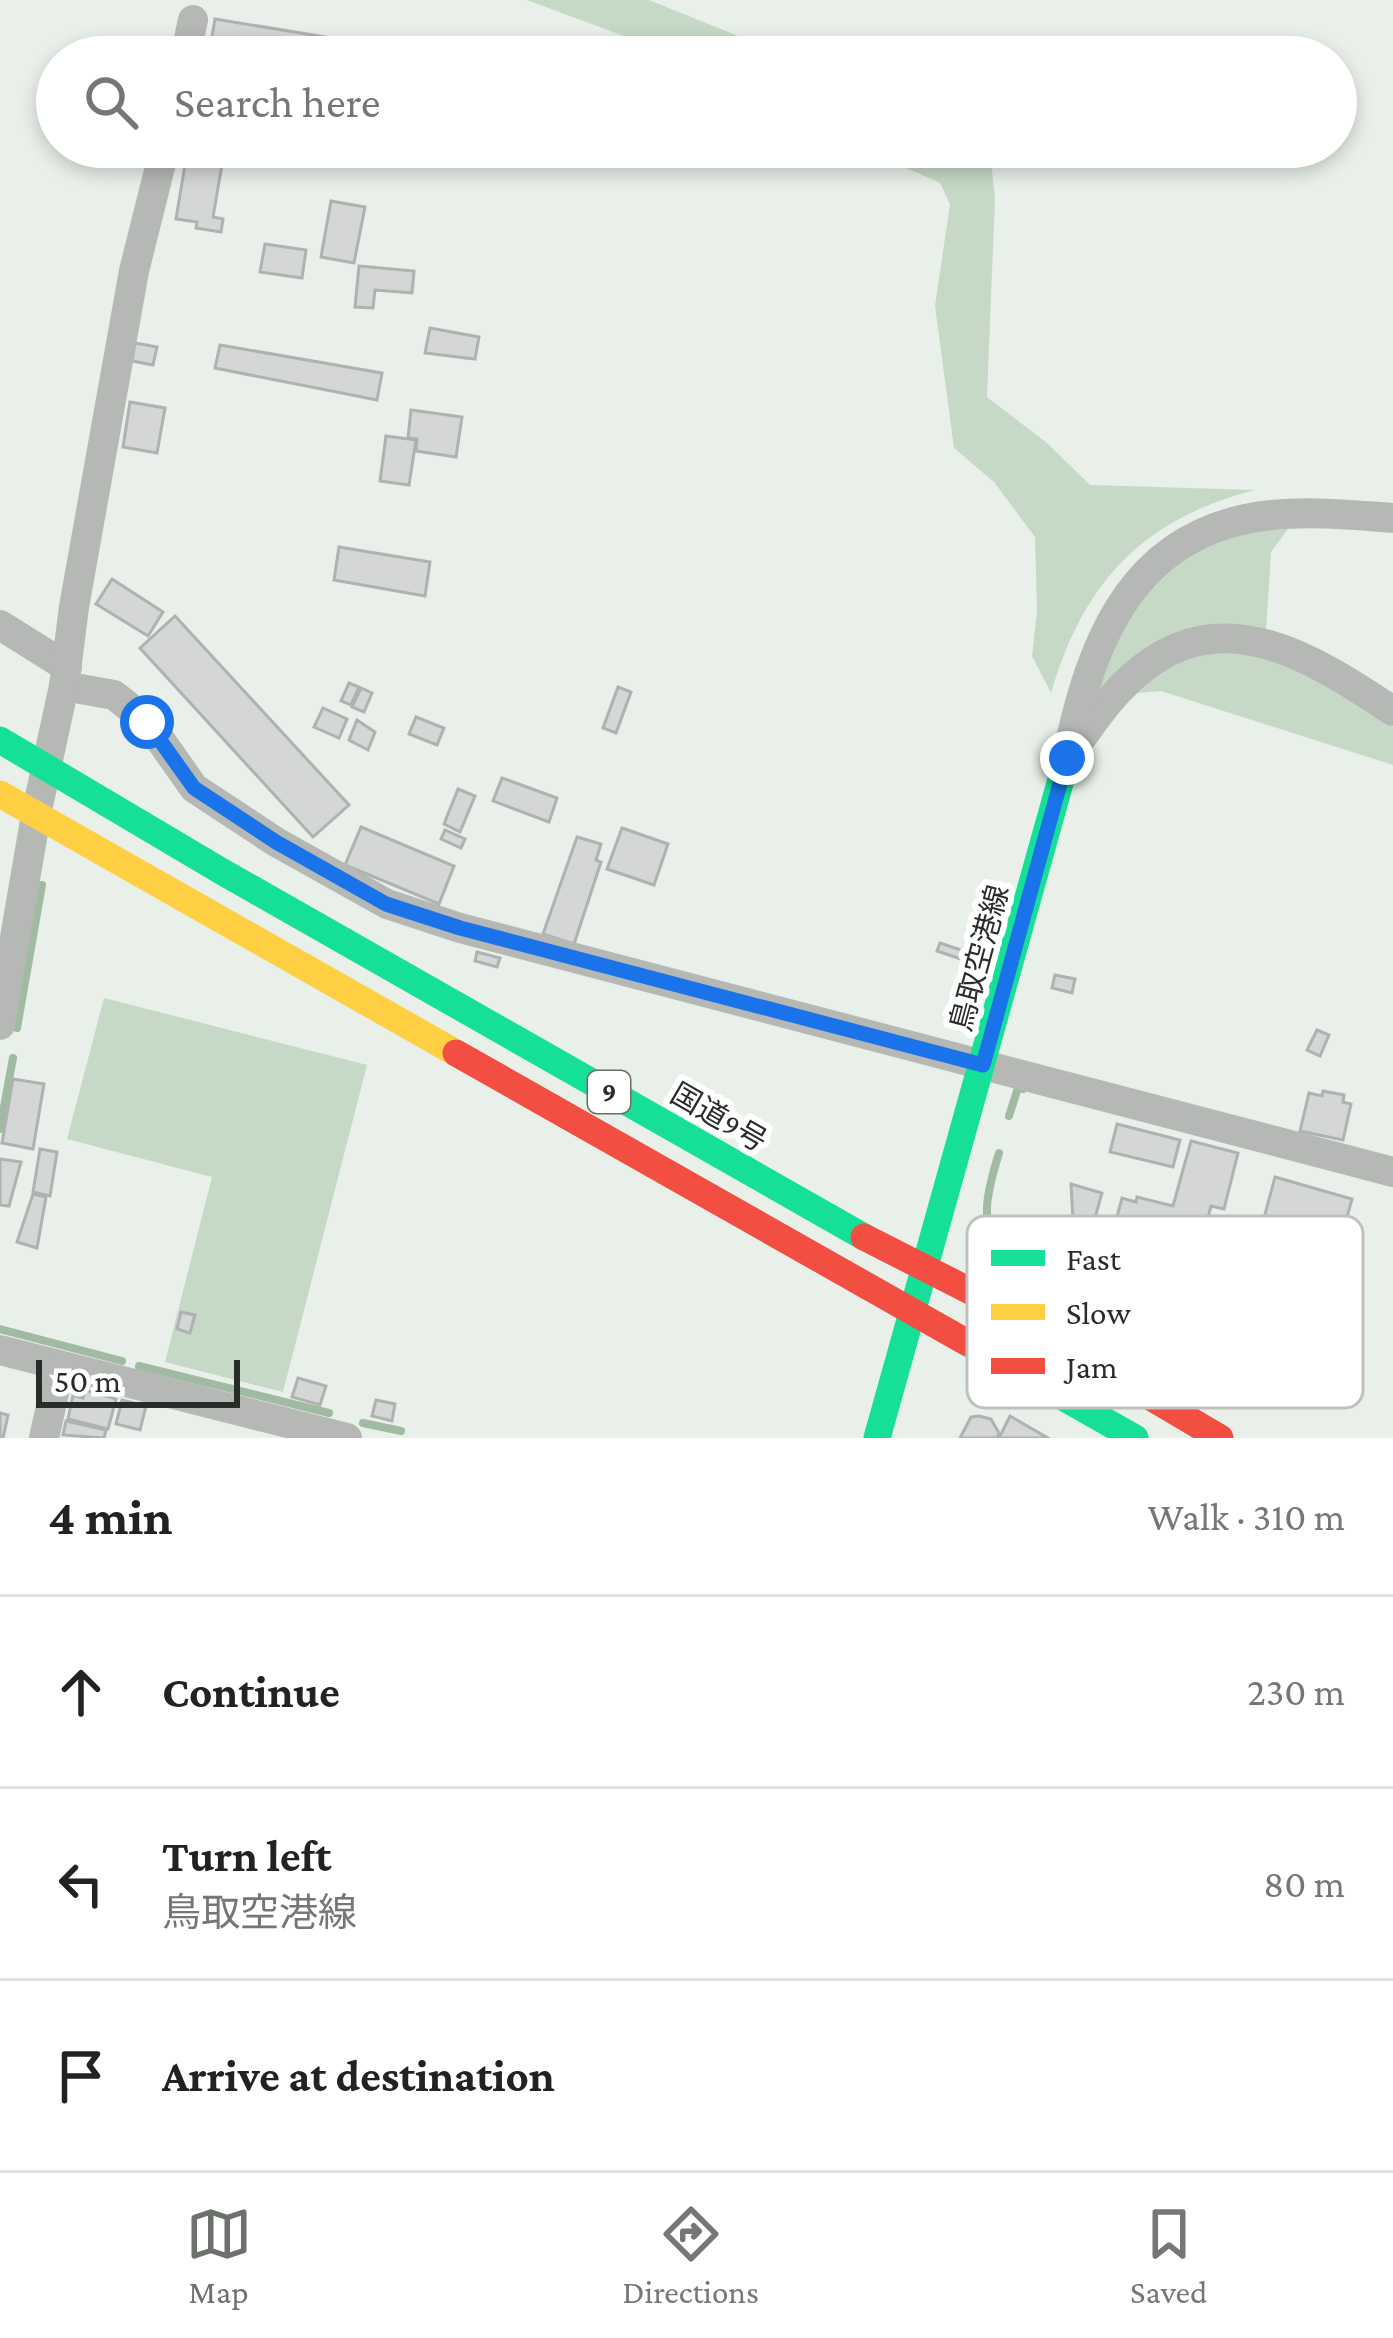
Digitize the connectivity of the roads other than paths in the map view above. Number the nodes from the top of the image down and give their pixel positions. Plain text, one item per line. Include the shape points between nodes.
1 (193, 20) dead end
2 (190, 36) edge
3 (160, 168) edge
4 (1393, 518) edge
5 (0, 625) edge
6 (66, 677) junction
7 (1393, 711) edge
8 (0, 740) edge
9 (1067, 758) junction
10 (48, 765) junction
11 (0, 794) edge
12 (36, 815) junction
13 (13, 869) edge
14 (0, 1025) edge
15 (983, 1065) junction
16 (1393, 1172) edge
17 (924, 1270) junction
18 (967, 1290) edge
19 (912, 1313) junction
20 (967, 1340) edge
21 (0, 1350) edge
22 (60, 1366) junction
23 (1085, 1408) edge
24 (1169, 1408) edge
25 (44, 1438) edge
26 (347, 1438) edge
27 (877, 1438) edge
28 (1136, 1438) edge
29 (1220, 1438) edge

1 - 2 street
3 - 6 street via 134,271
4 - 9 street via 1254,518 1168,555 1127,594 1098,643
5 - 6 street
6 - 10 street
6 - 15 street via 115,694 147,722 194,788 386,904
7 - 9 street via 1291,651 1255,640 1208,641 1162,655 1135,674
8 - 10 main road, 国道9号 / 9
9 - 15 main road, 鳥取空港線
10 - 12 street
10 - 17 main road, 国道9号 / 9 via 221,872
11 - 12 main road, 9
12 - 13 street
12 - 19 main road, 9
13 - 14 street
15 - 16 street
15 - 17 main road, 鳥取空港線
17 - 18 main road, 国道9号 / 9
17 - 19 main road, 鳥取空港線
19 - 20 main road, 9
19 - 27 main road, 鳥取空港線
21 - 22 street
22 - 25 street
22 - 26 street
23 - 28 main road, 9
24 - 29 main road, 国道9号 / 9

